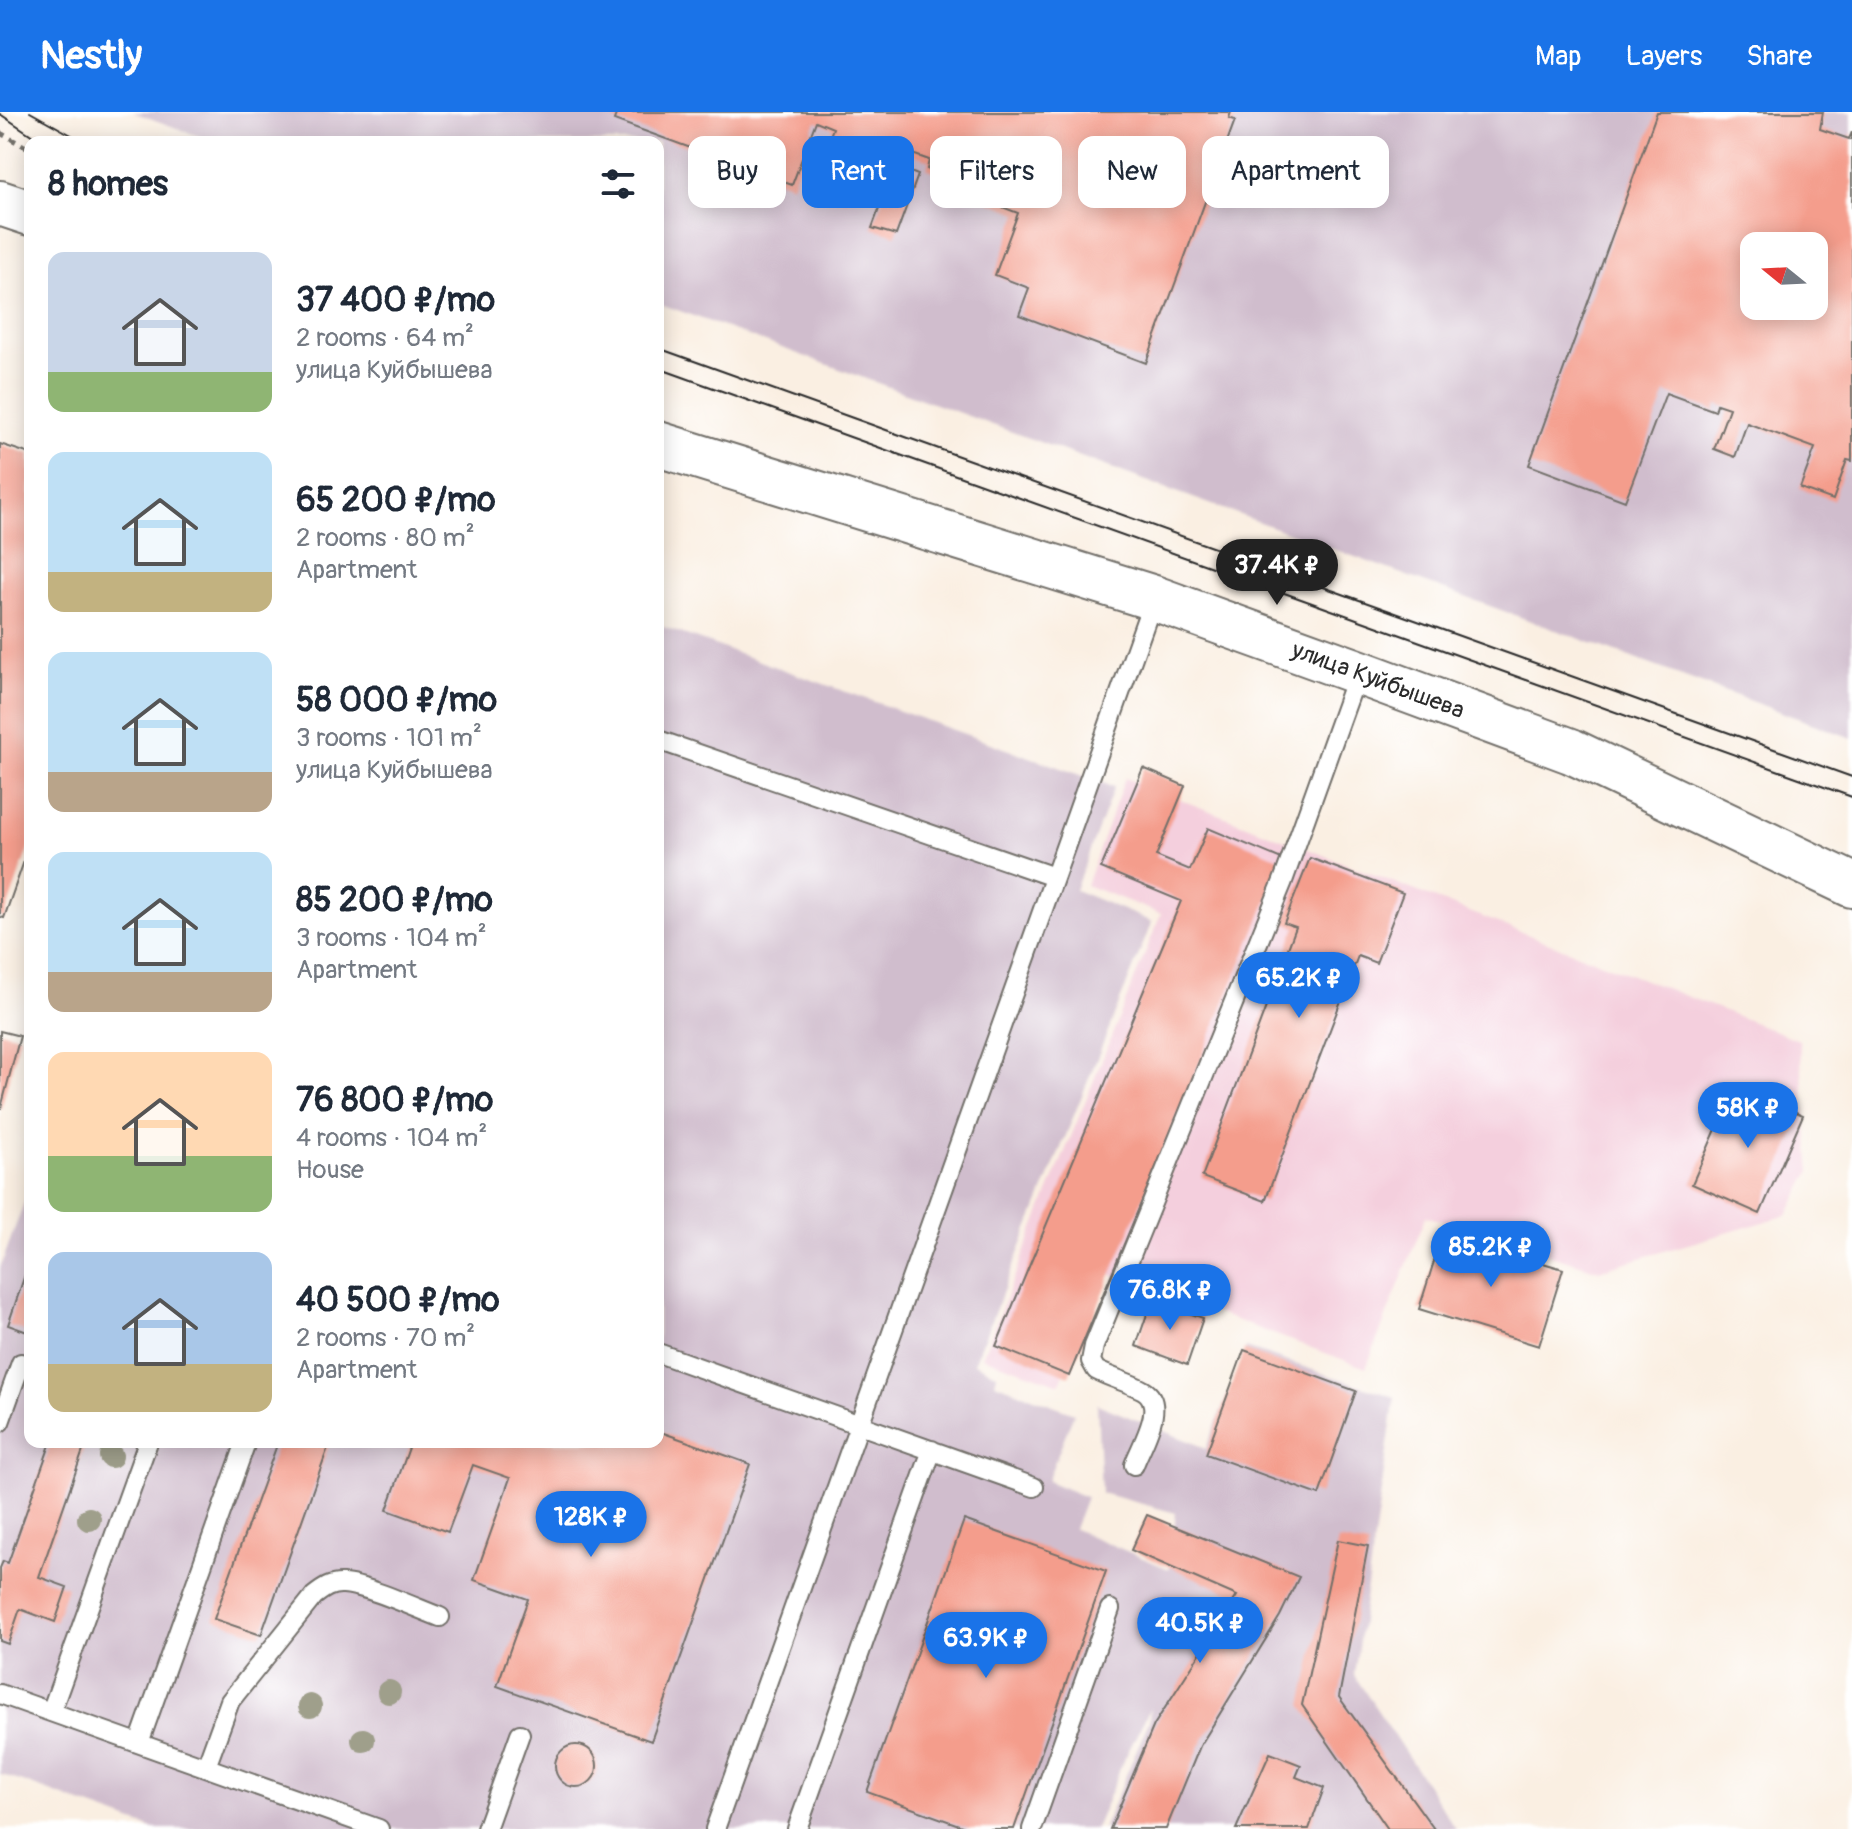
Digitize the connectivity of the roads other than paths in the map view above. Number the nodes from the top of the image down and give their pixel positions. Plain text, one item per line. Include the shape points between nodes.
1 (0, 203) edge
2 (24, 211) edge
3 (664, 446) edge
4 (1154, 598) junction
5 (1358, 672) junction
6 (664, 742) edge
7 (1054, 877) junction
8 (1852, 885) edge
9 (664, 1355) edge
10 (21, 1363) dead end
11 (0, 1422) edge
12 (859, 1425) junction
13 (146, 1448) edge
14 (244, 1448) edge
15 (932, 1450) junction
16 (1134, 1465) dead end
17 (1034, 1487) dead end
18 (1110, 1609) dead end
19 (440, 1617) dead end
20 (0, 1694) edge
21 (51, 1712) junction
22 (520, 1734) dead end
23 (139, 1743) junction
24 (206, 1767) junction
25 (379, 1829) edge
26 (486, 1829) edge
27 (715, 1829) edge
28 (797, 1829) edge
29 (1032, 1829) edge

1 - 2 main road
3 - 4 main road, улица Куйбышева
4 - 5 main road, улица Куйбышева
4 - 7 lane
5 - 8 main road, улица Куйбышева via 1571,751
5 - 16 lane via 1283,881 1094,1346 1091,1361 1096,1370 1144,1391 1155,1406
6 - 7 lane
7 - 12 lane
9 - 12 lane
10 - 11 lane
12 - 15 lane
12 - 27 lane
13 - 21 lane
14 - 23 lane
15 - 17 lane
15 - 28 lane
18 - 29 lane
19 - 24 lane via 357,1587 327,1586 230,1701
20 - 21 lane
21 - 23 lane
22 - 26 lane
23 - 24 lane
24 - 25 lane

